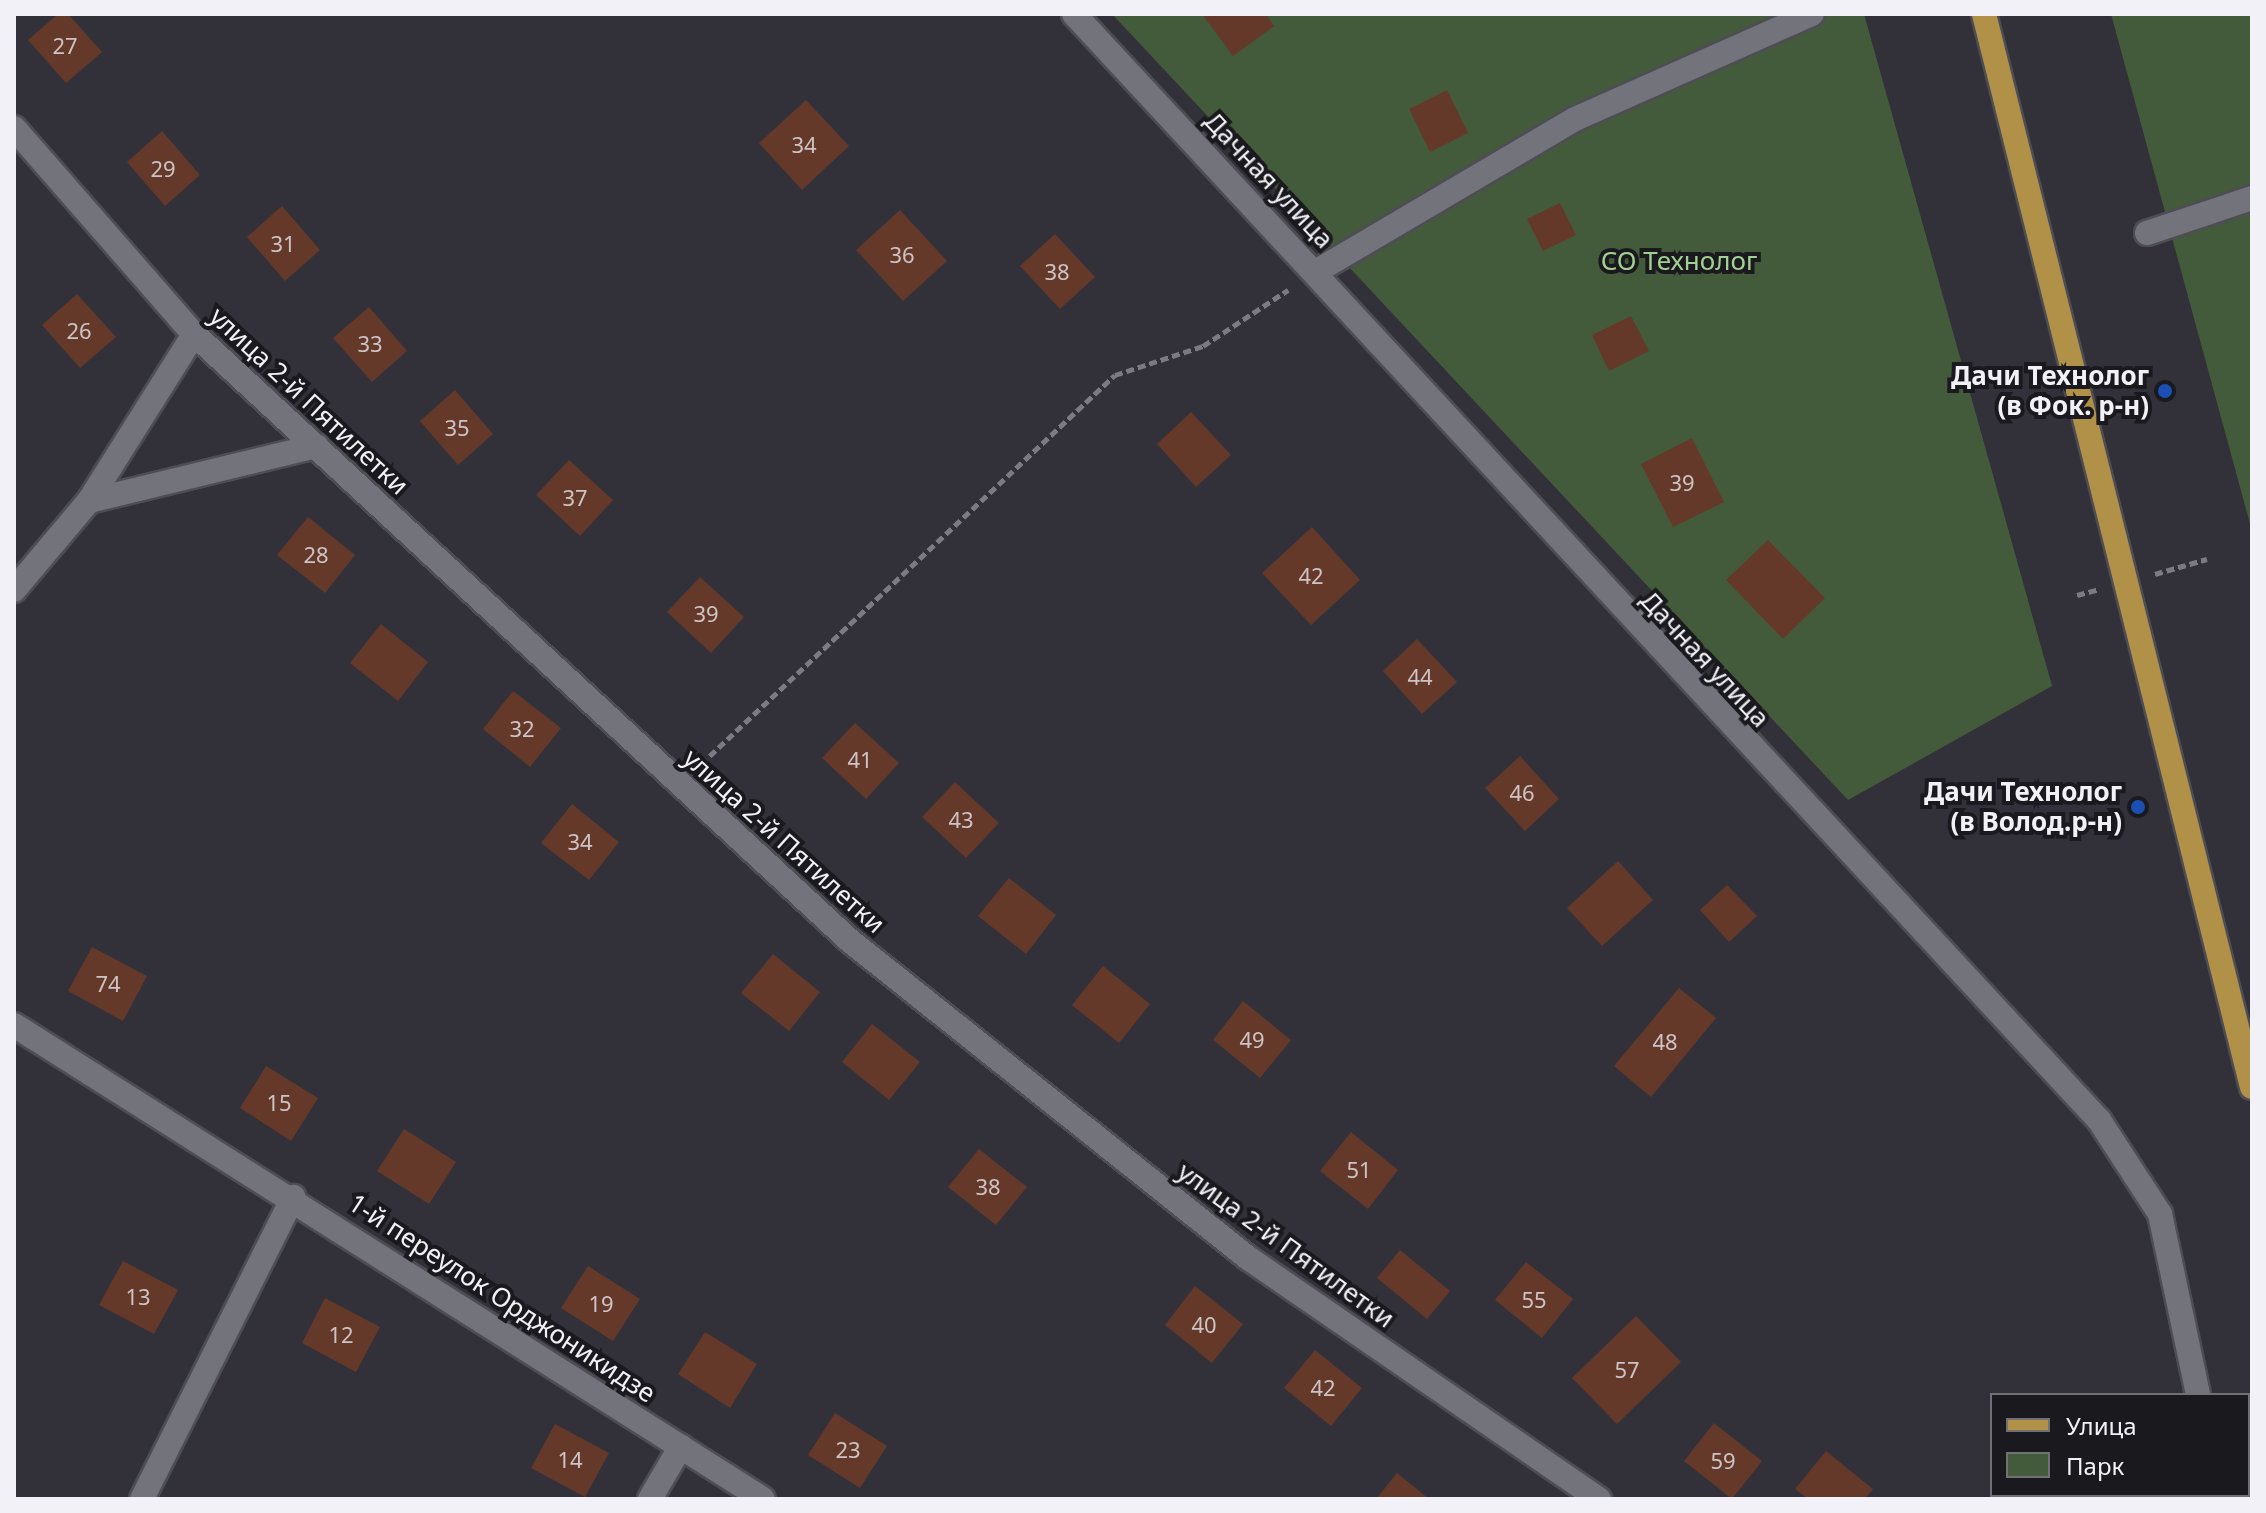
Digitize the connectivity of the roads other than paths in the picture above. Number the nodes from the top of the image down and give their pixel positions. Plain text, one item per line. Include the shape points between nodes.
1 (1074, 14) edge
2 (1812, 14) edge
3 (1984, 14) edge
4 (14, 128) edge
5 (2252, 198) edge
6 (2147, 233) dead end
7 (1317, 271) junction
8 (194, 334) junction
9 (316, 446) junction
10 (89, 501) junction
11 (14, 590) edge
12 (14, 1025) edge
13 (2252, 1087) edge
14 (293, 1197) junction
15 (2198, 1393) edge
16 (681, 1446) junction
17 (142, 1499) edge
18 (650, 1499) edge
19 (763, 1499) edge
20 (1599, 1499) edge

1 - 7 street, Дачная улица
2 - 7 street via 1575,119
3 - 13 main road
4 - 8 street, улица 2-й Пятилетки
5 - 6 street
7 - 15 street, Дачная улица via 1683,679 2099,1120 2160,1214
8 - 9 street, улица 2-й Пятилетки
8 - 10 street
9 - 10 street
9 - 20 street, улица 2-й Пятилетки via 849,940 1248,1258
10 - 11 street
12 - 14 street, 1-й переулок Орджоникидзе
14 - 16 street, 1-й переулок Орджоникидзе
14 - 17 street
16 - 18 street
16 - 19 street, 1-й переулок Орджоникидзе

